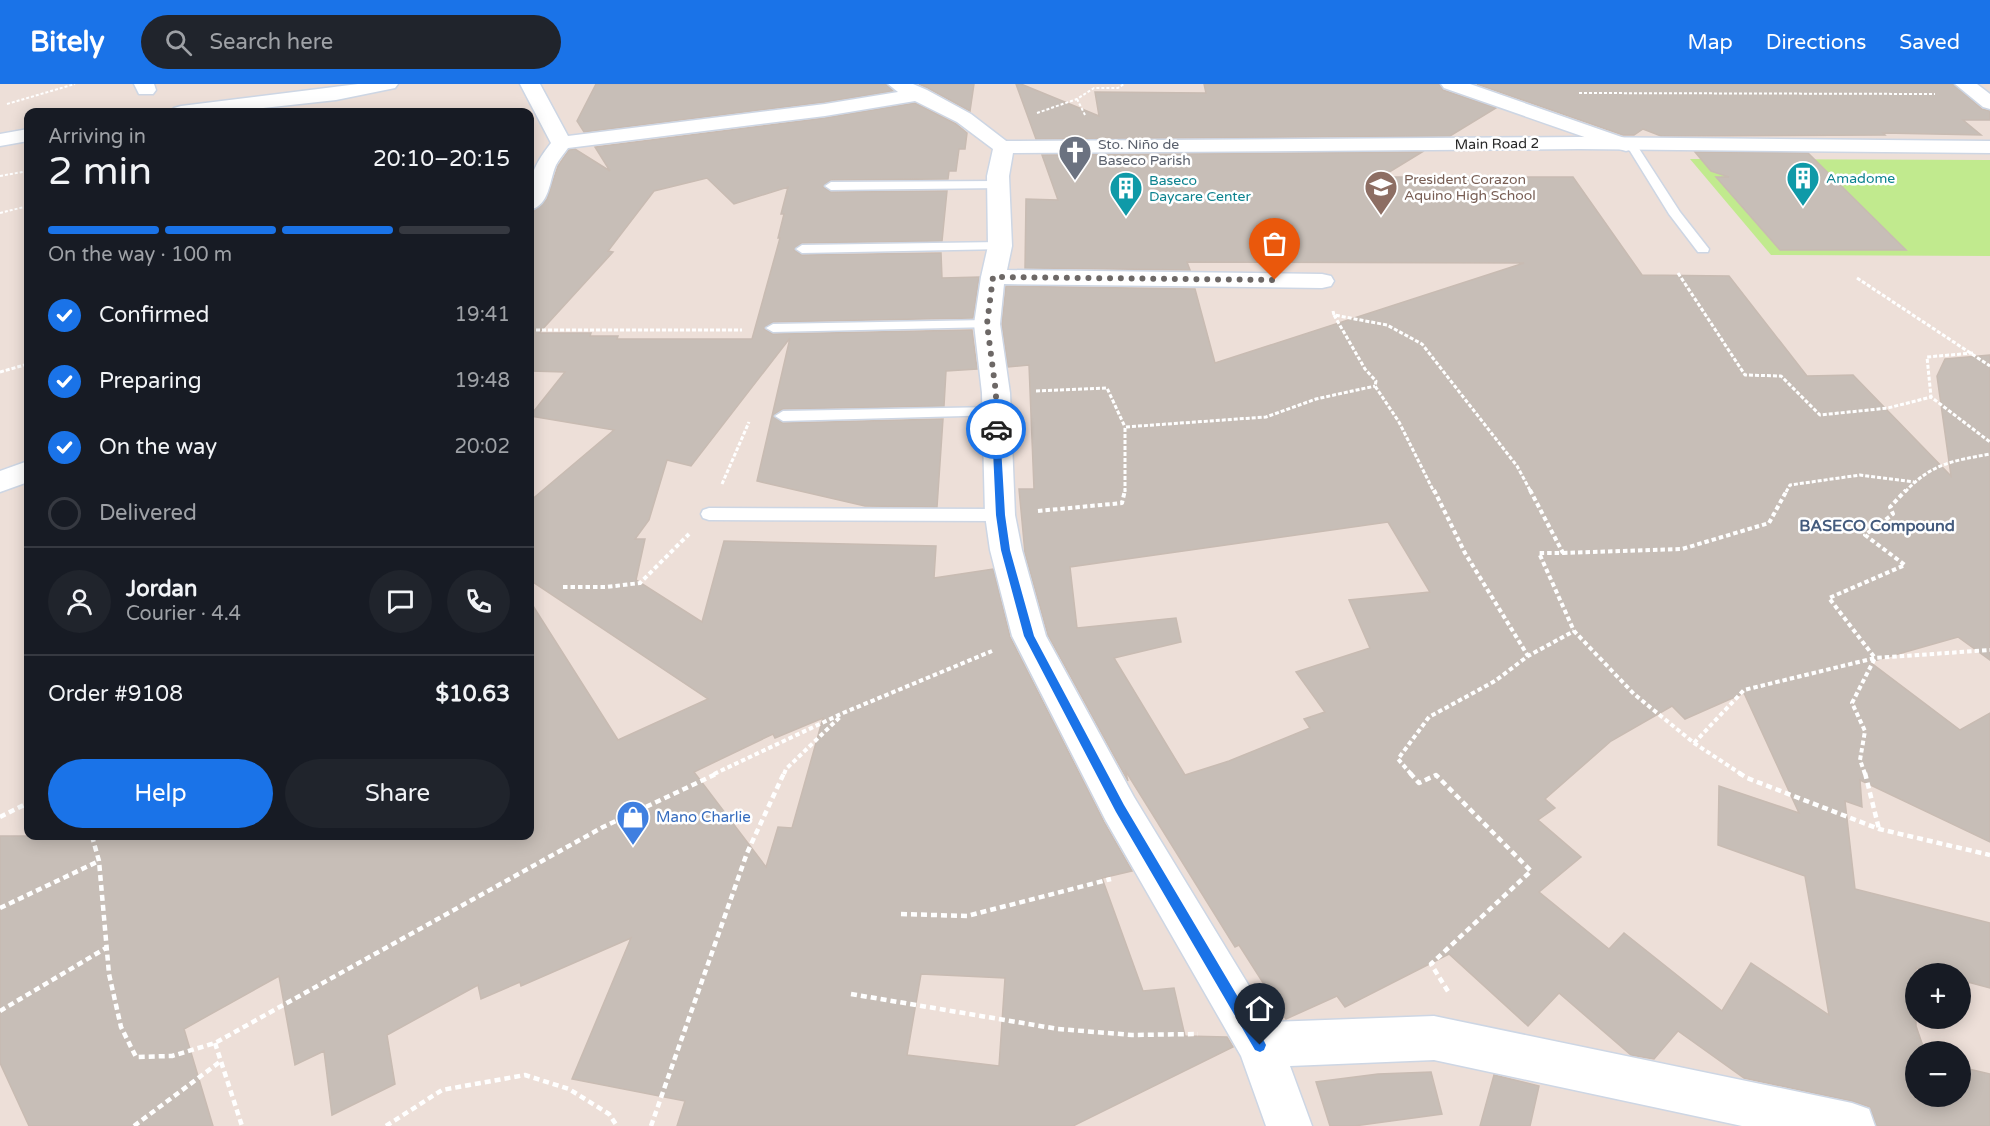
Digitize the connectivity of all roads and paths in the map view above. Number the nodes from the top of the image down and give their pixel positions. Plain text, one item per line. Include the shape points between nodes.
1 (75, 84) edge
2 (387, 84) edge
3 (530, 84) edge
4 (1124, 84) edge
5 (1451, 84) edge
6 (909, 89) edge
7 (1981, 94) edge
8 (0, 106) edge
9 (215, 108) edge
10 (1533, 112) junction
11 (24, 136) edge
12 (995, 139) junction
13 (0, 140) edge
14 (561, 143) junction
15 (1626, 145) junction
16 (1990, 147) edge
17 (24, 172) edge
18 (0, 176) edge
19 (998, 185) junction
20 (831, 186) dead end
21 (534, 198) edge
22 (24, 207) edge
23 (0, 213) edge
24 (802, 249) dead end
25 (1703, 249) dead end
26 (996, 262) junction
27 (1677, 273) dead end
28 (1857, 278) dead end
29 (1322, 281) joint
30 (1334, 315) junction
31 (987, 324) junction
32 (773, 328) joint
33 (534, 330) edge
34 (1973, 353) junction
35 (24, 365) edge
36 (1990, 366) edge
37 (0, 372) edge
38 (1375, 386) junction
39 (1931, 398) junction
40 (995, 403) junction
41 (783, 416) dead end
42 (749, 421) dead end
43 (1125, 427) junction
44 (1990, 442) edge
45 (1990, 454) edge
46 (24, 473) edge
47 (0, 482) edge
48 (1914, 482) junction
49 (709, 514) junction
50 (1000, 515) junction
51 (1563, 554) junction
52 (563, 587) dead end
53 (1574, 632) junction
54 (1029, 636) junction
55 (1990, 650) edge
56 (1528, 656) junction
57 (1875, 658) junction
58 (843, 713) junction
59 (1694, 743) junction
60 (24, 805) edge
61 (0, 817) edge
62 (1879, 829) junction
63 (93, 840) edge
64 (1990, 855) edge
65 (99, 861) junction
66 (1154, 867) junction
67 (0, 908) edge
68 (901, 914) dead end
69 (106, 948) junction
70 (851, 994) dead end
71 (0, 1011) edge
72 (1252, 1031) junction
73 (215, 1043) junction
74 (1456, 1043) junction
75 (221, 1061) junction
76 (134, 1126) edge
77 (242, 1126) edge
78 (386, 1126) edge
79 (617, 1126) edge
80 (651, 1126) edge
81 (1289, 1126) edge
82 (1852, 1126) edge

1 - 8 path
2 - 9 street
3 - 14 street
4 - 12 path via 1118,88 1094,88
5 - 10 street
6 - 12 street
6 - 14 street via 825,110
7 - 10 path via 1557,93
10 - 15 street
11 - 13 street
12 - 15 street, Main Road 2
12 - 19 street
14 - 21 street via 546,164
15 - 16 street, Main Road 2
15 - 25 lane via 1634,149
17 - 18 path
19 - 20 lane
19 - 26 street
22 - 23 path
24 - 26 lane
26 - 29 street
26 - 31 street
27 - 39 path via 1745,375 1781,376 1820,415 1888,408
28 - 34 path
29 - 30 path
30 - 38 path via 1376,381
30 - 51 path via 1387,325 1422,344 1517,466
31 - 32 lane
31 - 40 street
32 - 33 path
34 - 36 path
34 - 39 path via 1927,357
35 - 37 path
38 - 43 path via 1316,399 1266,417
38 - 56 path via 1414,450 1458,540
39 - 44 path
40 - 41 lane
40 - 43 path via 1107,388
40 - 50 street
42 - 49 path
43 - 50 path via 1122,503
45 - 48 path via 1944,462
46 - 47 street
48 - 51 path via 1860,475 1790,484 1769,523 1682,549
48 - 57 path via 1890,507 1893,514 1865,535 1905,565 1829,598
49 - 50 lane
49 - 52 path via 640,583
50 - 54 street via 1005,550
51 - 53 path via 1539,553
53 - 56 path
53 - 59 path via 1634,694
54 - 58 path
54 - 66 street
55 - 57 path
56 - 74 path via 1495,681 1429,717 1398,759 1419,783 1436,775 1531,871 1431,964 1449,991
57 - 59 path via 1744,690
57 - 62 path via 1852,703 1865,731 1860,760
58 - 73 path via 603,827
58 - 80 path via 786,769 752,842
59 - 62 path via 1747,778
60 - 61 path
62 - 64 path
63 - 65 path
65 - 67 path
65 - 69 path
66 - 68 path via 967,916
66 - 72 street
69 - 71 path
69 - 73 path via 121,1027 136,1057 172,1056
70 - 72 path via 1058,1029 1132,1035
72 - 74 street via 1434,1038
72 - 81 street
73 - 75 path
74 - 82 street
75 - 76 path
75 - 77 path
78 - 79 path via 442,1090 525,1075 569,1089 609,1114

